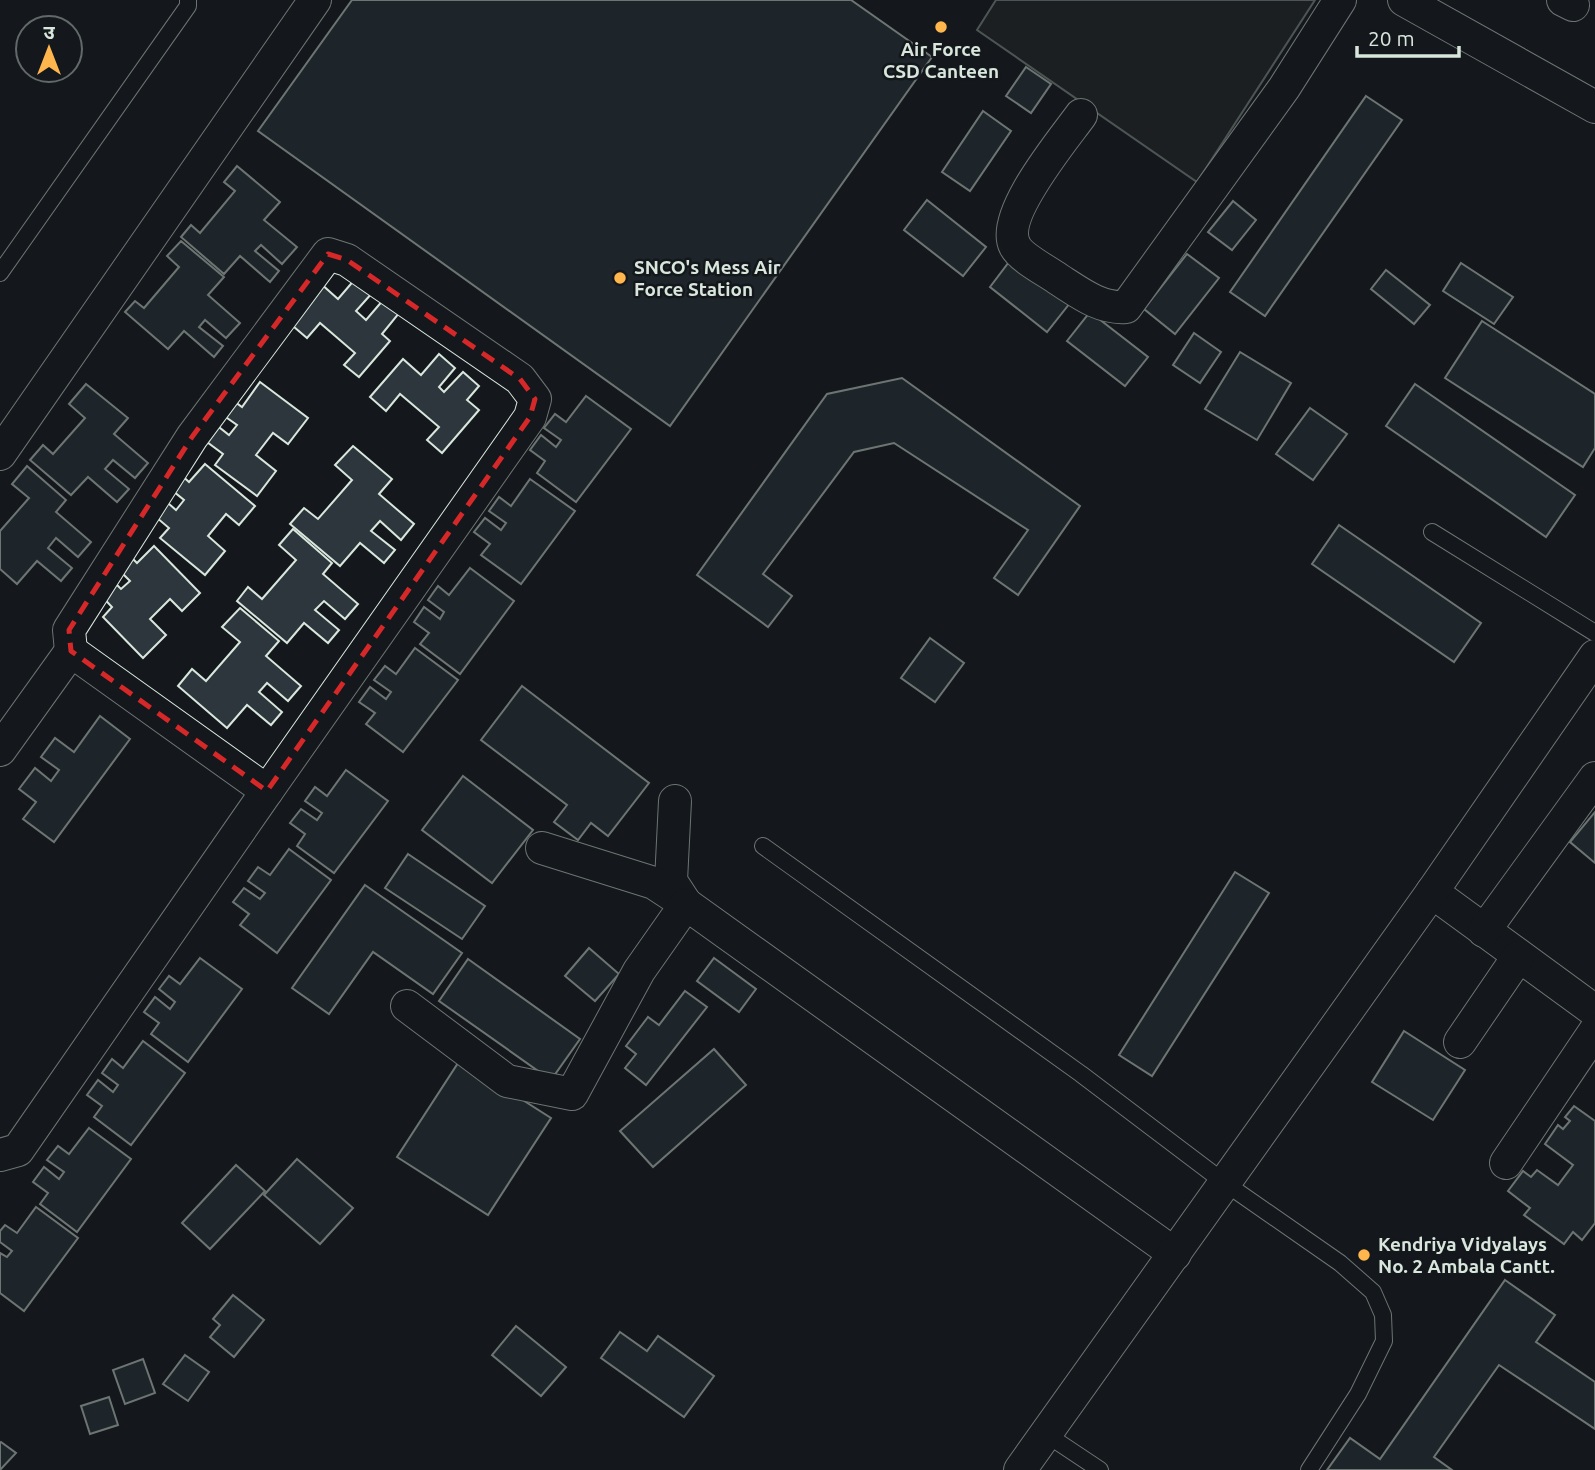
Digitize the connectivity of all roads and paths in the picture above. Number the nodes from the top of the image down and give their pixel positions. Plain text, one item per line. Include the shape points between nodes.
1 (188, 0) edge
2 (315, 0) edge
3 (1339, 0) edge
4 (1404, 0) edge
5 (1595, 107) edge
6 (1081, 115) dead end
7 (0, 273) edge
8 (0, 454) edge
9 (1433, 532) dead end
10 (1595, 633) edge
11 (71, 651) junction
12 (1595, 656) edge
13 (0, 750) edge
14 (1595, 778) edge
15 (267, 791) junction
16 (675, 801) dead end
17 (763, 846) dead end
18 (542, 848) dead end
19 (1432, 892) junction
20 (686, 904) junction
21 (1484, 931) junction
22 (1518, 957) junction
23 (407, 1006) dead end
24 (1595, 1011) edge
25 (1595, 1031) edge
26 (1460, 1042) dead end
27 (0, 1155) edge
28 (1506, 1163) dead end
29 (1225, 1183) junction
30 (1175, 1254) junction
31 (1046, 1434) junction
32 (1020, 1470) edge
33 (1100, 1470) edge
34 (1309, 1470) edge

1 - 7 lane
2 - 8 street
3 - 6 street via 1284,88 1126,307 1112,309 1088,299 1014,246 1012,225 1026,192
4 - 5 street
9 - 10 lane
11 - 13 street
11 - 15 street
11 - 15 street via 69,630 185,448 328,254 347,260 520,379 535,399 530,417
12 - 19 street
14 - 21 street
15 - 27 street via 18,1150
16 - 20 street via 671,881
17 - 29 lane
18 - 20 street via 654,883
19 - 21 street
19 - 29 street
20 - 23 street via 639,971 572,1094 507,1081
20 - 30 street
21 - 22 street
22 - 24 street
22 - 26 street
25 - 28 street
29 - 30 street
29 - 34 lane via 1340,1263 1373,1292 1383,1315 1384,1341 1358,1394
30 - 31 street
31 - 32 street
31 - 33 lane

